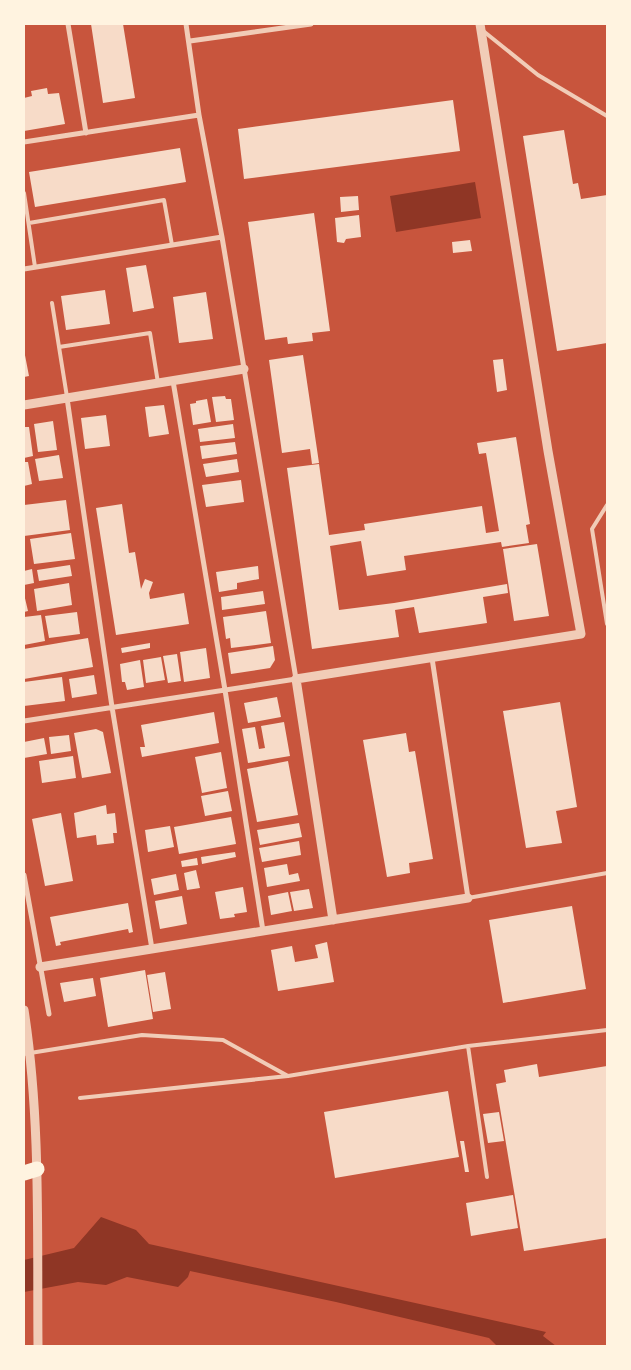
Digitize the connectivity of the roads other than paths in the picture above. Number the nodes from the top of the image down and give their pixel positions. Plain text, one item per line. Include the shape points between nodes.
1 (68, 24) edge
2 (186, 24) edge
3 (311, 24) edge
4 (480, 26) edge
5 (190, 41) junction
6 (200, 115) junction
7 (607, 116) edge
8 (86, 133) junction
9 (24, 142) edge
10 (24, 193) edge
11 (28, 223) junction
12 (222, 237) junction
13 (172, 245) junction
14 (35, 267) junction
15 (24, 269) edge
16 (52, 302) dead end
17 (59, 347) junction
18 (244, 369) junction
19 (173, 381) junction
20 (158, 383) junction
21 (67, 398) junction
22 (24, 405) edge
23 (607, 505) edge
24 (607, 624) edge
25 (432, 658) junction
26 (296, 679) junction
27 (225, 690) junction
28 (112, 707) junction
29 (24, 721) edge
30 (607, 873) edge
31 (24, 875) edge
32 (468, 898) junction
33 (333, 920) junction
34 (263, 931) junction
35 (152, 949) junction
36 (40, 967) junction
37 (24, 1010) edge
38 (49, 1014) dead end
39 (607, 1030) edge
40 (468, 1046) junction
41 (27, 1054) edge
42 (288, 1076) junction
43 (80, 1098) dead end
44 (28, 1170) edge
45 (487, 1177) dead end
46 (38, 1346) edge

1 - 8 street
2 - 5 street
3 - 5 street
4 - 7 lane via 538,75
4 - 25 street via 548,451 581,634
5 - 6 street
6 - 8 street
6 - 12 street
8 - 9 street
10 - 11 lane
11 - 13 lane via 164,200
11 - 14 lane
12 - 13 street
12 - 18 street
13 - 14 street
14 - 15 street
16 - 17 lane
17 - 20 lane via 150,333
17 - 21 lane
18 - 19 street
18 - 26 street
19 - 20 street
19 - 27 street
20 - 21 street
21 - 22 street
21 - 28 street
23 - 24 lane via 592,528
25 - 26 street
25 - 32 street
26 - 27 street
26 - 33 street
27 - 28 street
27 - 34 street
28 - 29 street
28 - 35 street
30 - 32 lane
31 - 36 street
32 - 33 street
33 - 34 street
34 - 35 street
35 - 36 street
36 - 38 street
37 - 41 street
39 - 40 lane
40 - 42 lane
40 - 45 lane
41 - 42 lane via 142,1035 223,1040
41 - 44 street
42 - 43 lane
44 - 46 street

